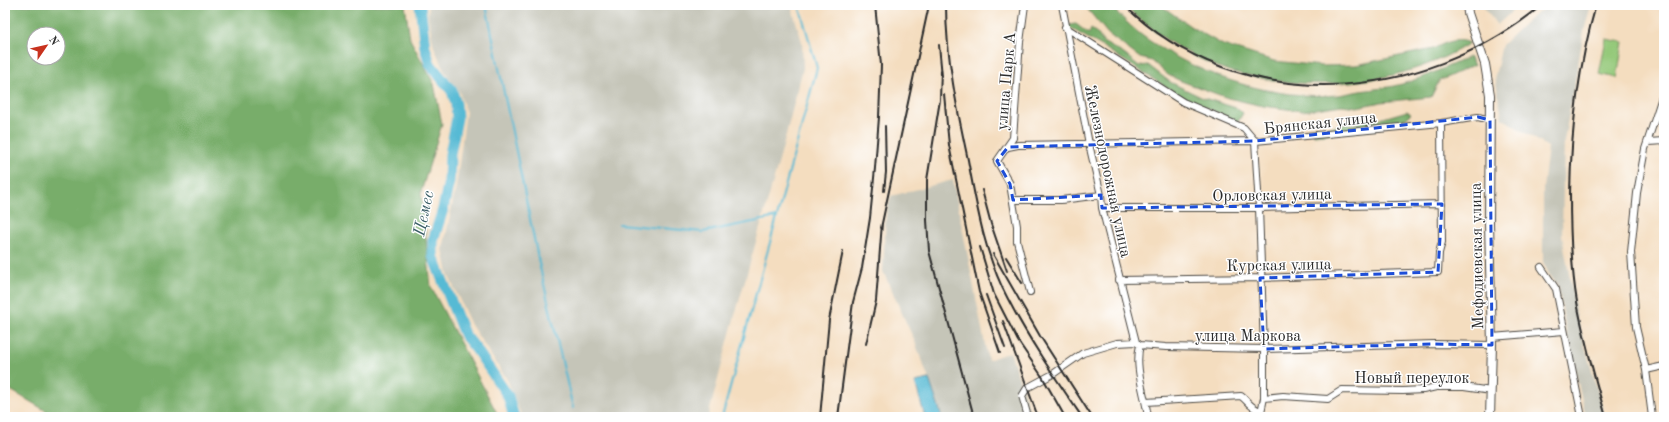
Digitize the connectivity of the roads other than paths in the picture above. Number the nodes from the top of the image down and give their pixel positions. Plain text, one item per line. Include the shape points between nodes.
1 (1025, 5) edge
2 (1062, 5) edge
3 (1467, 5) edge
4 (1065, 27) junction
5 (1664, 91) edge
6 (1490, 120) junction
7 (1441, 123) junction
8 (1664, 141) edge
9 (1255, 142) junction
10 (1648, 142) junction
11 (1089, 144) junction
12 (1008, 147) junction
13 (1101, 195) junction
14 (1013, 200) junction
15 (1442, 204) junction
16 (1102, 208) junction
17 (1259, 208) junction
18 (1541, 267) dead end
19 (1260, 278) junction
20 (1120, 280) junction
21 (1030, 292) dead end
22 (1564, 331) junction
23 (1492, 341) junction
24 (1138, 344) junction
25 (1264, 349) junction
26 (1664, 366) edge
27 (1646, 370) junction
28 (1491, 391) junction
29 (1264, 398) junction
30 (1146, 402) junction
31 (1261, 414) edge
32 (1028, 417) edge
33 (1148, 417) edge
34 (1490, 417) edge
35 (1582, 417) edge
36 (1652, 417) edge

1 - 12 street, улица Парк А via 1015,124 1013,138
2 - 4 street, Железнодорожная улица
3 - 6 main road, Мефодиевская улица via 1485,64 1490,95
4 - 9 street, Брянская улица via 1183,102 1244,128
4 - 11 street, Железнодорожная улица
5 - 10 street
6 - 7 street, Брянская улица via 1478,117
6 - 23 main road, Мефодиевская улица
7 - 9 street, Брянская улица
7 - 15 street
8 - 10 street
9 - 11 street
9 - 17 street
10 - 27 street via 1637,193 1631,252 1636,327
11 - 12 street
11 - 13 street, Железнодорожная улица
12 - 14 street, улица Парк А via 997,161 1010,184
13 - 14 street via 1061,200
13 - 16 street, Железнодорожная улица
14 - 21 street, улица Парк А via 1017,241
15 - 17 street, Орловская улица
15 - 19 street, Курская улица via 1442,242 1438,272
16 - 17 street, Орловская улица
16 - 20 street, Железнодорожная улица
17 - 19 street
18 - 22 street via 1556,289
19 - 20 street, Курская улица
19 - 25 street
20 - 24 street, Железнодорожная улица
22 - 23 street, улица Маркова
22 - 35 street
23 - 25 street, улица Маркова
23 - 28 main road, Мефодиевская улица
24 - 25 street, улица Маркова
24 - 30 street, Железнодорожная улица via 1138,363
24 - 32 street, улица Маркова via 1117,344 1083,353 1027,388 1022,396
25 - 29 street
26 - 27 street
27 - 36 street
28 - 29 street, Новый переулок via 1464,387 1436,387 1403,391 1342,390 1328,399 1283,396
28 - 34 main road, Мефодиевская улица
29 - 31 street
30 - 31 street via 1241,396
30 - 33 street, Железнодорожная улица

